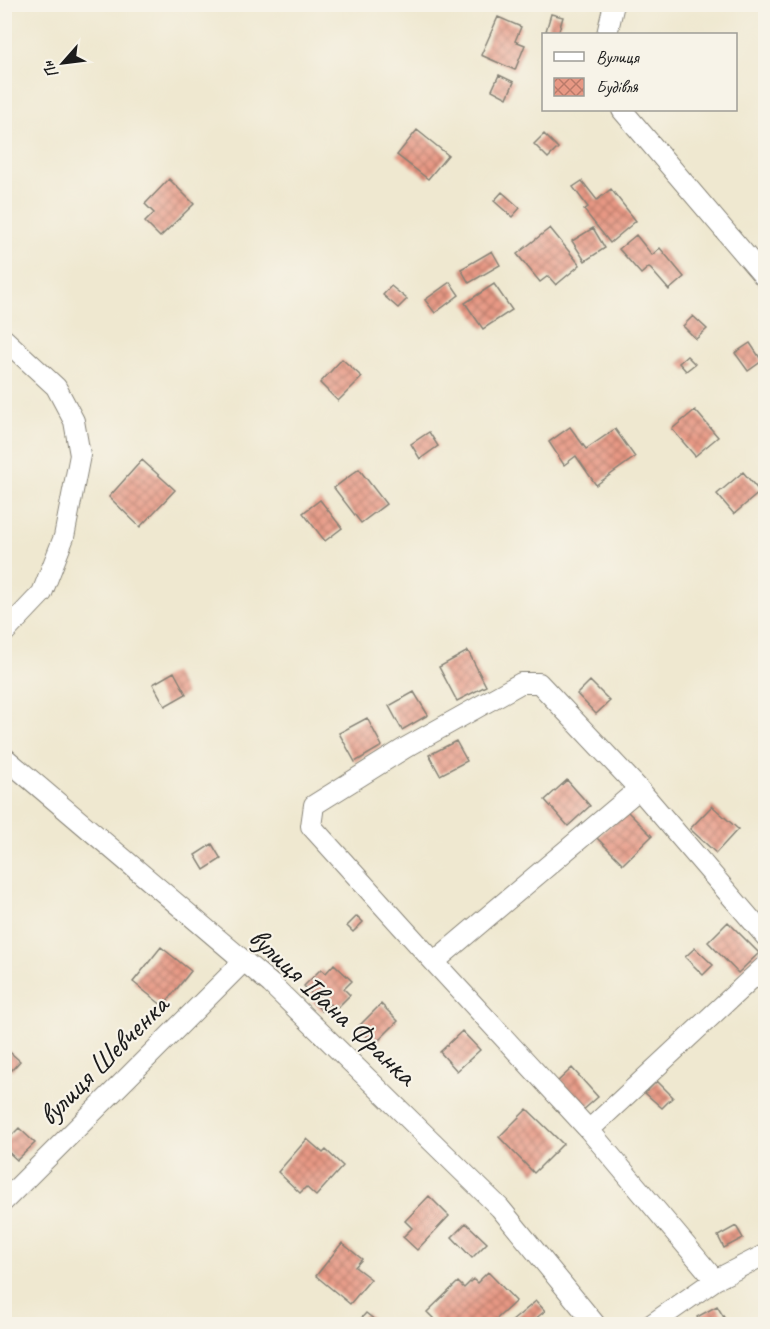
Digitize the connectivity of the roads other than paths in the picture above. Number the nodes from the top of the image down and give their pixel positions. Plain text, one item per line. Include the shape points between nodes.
1 (614, 4) edge
2 (607, 33) edge
3 (622, 111) edge
4 (765, 279) edge
5 (4, 339) edge
6 (4, 633) edge
7 (4, 757) edge
8 (639, 789) junction
9 (765, 937) edge
10 (244, 961) junction
11 (434, 962) junction
12 (765, 965) edge
13 (589, 1130) junction
14 (4, 1200) edge
15 (765, 1254) edge
16 (715, 1280) junction
17 (595, 1324) edge
18 (652, 1324) edge

1 - 2 street
3 - 4 street
5 - 6 street via 56,387 74,421 80,455 64,537 42,593
7 - 10 street, вулиця Івана Франка
8 - 9 street
8 - 11 street
8 - 11 street via 539,683 520,683 314,804 310,825
10 - 14 street, вулиця Шевченка
10 - 17 street, вулиця Івана Франка via 500,1208
11 - 13 street
12 - 13 street
13 - 16 street
15 - 16 street
16 - 18 street

